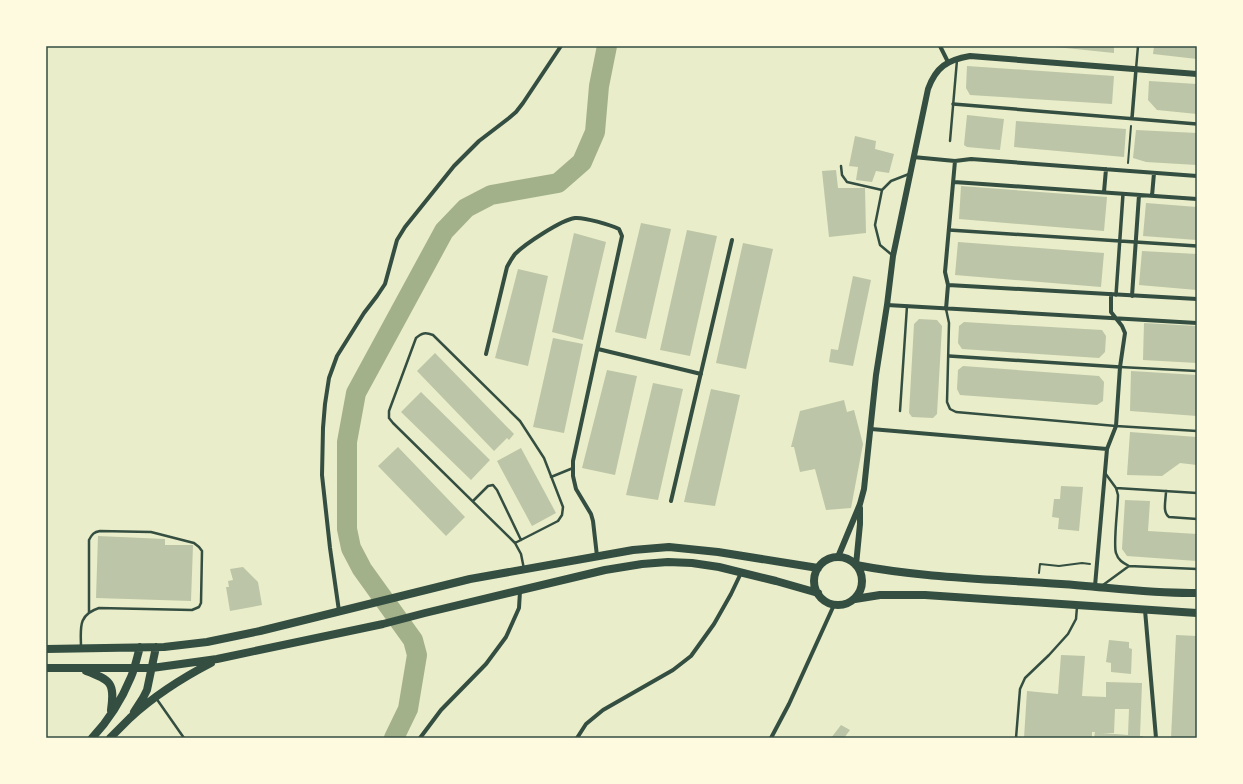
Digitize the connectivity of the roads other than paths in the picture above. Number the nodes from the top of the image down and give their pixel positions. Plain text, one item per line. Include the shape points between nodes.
1 (561, 46) edge
2 (940, 46) edge
3 (1138, 46) edge
4 (958, 58) junction
5 (948, 62) junction
6 (1136, 69) junction
7 (1197, 74) edge
8 (953, 104) junction
9 (1132, 118) junction
10 (1197, 124) edge
11 (950, 141) dead end
12 (913, 157) junction
13 (956, 161) junction
14 (841, 166) dead end
15 (1106, 169) junction
16 (1154, 173) junction
17 (910, 174) junction
18 (1197, 176) edge
19 (954, 182) junction
20 (882, 190) junction
21 (1104, 192) junction
22 (1123, 194) junction
23 (1139, 195) junction
24 (1152, 196) junction
25 (1197, 199) edge
26 (949, 230) junction
27 (732, 240) dead end
28 (1119, 241) junction
29 (1135, 242) junction
30 (1197, 246) edge
31 (893, 256) junction
32 (948, 285) junction
33 (1113, 294) junction
34 (1132, 296) junction
35 (1197, 299) edge
36 (888, 305) junction
37 (907, 306) junction
38 (946, 309) junction
39 (1116, 318) junction
40 (1197, 323) edge
41 (598, 349) junction
42 (486, 354) dead end
43 (949, 356) junction
44 (1120, 367) junction
45 (1197, 371) edge
46 (701, 374) junction
47 (900, 412) dead end
48 (1116, 426) junction
49 (871, 429) junction
50 (1197, 431) edge
51 (1107, 449) junction
52 (573, 468) junction
53 (1105, 472) junction
54 (551, 477) junction
55 (1116, 488) junction
56 (1166, 491) junction
57 (1197, 493) edge
58 (473, 501) junction
59 (671, 501) dead end
60 (860, 504) junction
61 (1197, 519) edge
62 (521, 540) junction
63 (515, 543) junction
64 (597, 556) junction
65 (838, 557) junction
66 (856, 565) junction
67 (1129, 566) junction
68 (818, 568) junction
69 (524, 569) junction
70 (1197, 569) edge
71 (741, 573) junction
72 (1098, 587) junction
73 (520, 591) junction
74 (818, 593) junction
75 (1197, 593) edge
76 (855, 599) junction
77 (834, 605) junction
78 (1077, 605) junction
79 (1145, 610) junction
80 (339, 611) junction
81 (89, 612) junction
82 (1197, 613) edge
83 (140, 647) junction
84 (156, 647) junction
85 (81, 648) junction
86 (46, 649) edge
87 (217, 659) junction
88 (46, 668) edge
89 (79, 668) junction
90 (152, 668) junction
91 (134, 669) junction
92 (156, 698) junction
93 (111, 713) junction
94 (130, 718) junction
95 (111, 737) edge
96 (92, 738) edge
97 (184, 738) edge
98 (420, 738) edge
99 (577, 738) edge
100 (771, 738) edge
101 (1016, 738) edge
102 (1156, 738) edge

1 - 80 street via 516,112 479,141 454,166 405,228 397,240 385,284 338,356 329,378 323,428 322,475
2 - 5 street
3 - 6 lane
4 - 5 street
4 - 6 street via 970,56
4 - 8 lane
5 - 12 street via 932,78
6 - 7 street
6 - 9 street
8 - 9 street
8 - 11 lane
9 - 10 street
12 - 13 street
12 - 17 street
13 - 15 street via 971,159
13 - 19 street
14 - 20 lane via 842,175 847,182
15 - 16 street
15 - 21 street
16 - 18 street
16 - 24 street
17 - 20 lane via 891,181
17 - 31 street
19 - 21 street
19 - 26 street
20 - 31 lane via 875,225 880,245
21 - 22 street
22 - 23 street
22 - 28 street
23 - 24 street
23 - 29 street
24 - 25 street
26 - 28 street
26 - 32 street via 945,272
27 - 46 street
28 - 29 street
28 - 33 street
29 - 30 street
29 - 34 street
31 - 36 street
32 - 33 street
32 - 38 street
33 - 34 street
33 - 39 street via 1111,312
34 - 35 street
36 - 37 street
36 - 49 street via 876,375
37 - 38 street
37 - 47 lane
38 - 39 street
38 - 43 lane via 949,323
39 - 40 street
39 - 44 street via 1125,333
41 - 42 street via 622,236 619,229 612,225 577,218 565,220 514,256 507,267
41 - 46 street
41 - 52 street
43 - 44 street
43 - 48 lane via 947,402 950,409 956,412
44 - 45 lane
44 - 48 street
46 - 59 street
48 - 50 lane
48 - 51 street
49 - 51 street
49 - 60 street
51 - 53 street
52 - 54 lane
52 - 64 street via 576,489 593,521
53 - 55 lane
53 - 72 street via 1097,564
54 - 58 lane via 544,458 520,421 433,335 422,333 416,338 389,411 389,418
54 - 62 lane via 563,507 562,515 558,521
55 - 56 lane
55 - 67 lane via 1118,495 1115,548 1118,558
56 - 57 lane
56 - 61 lane via 1166,515
58 - 62 lane via 488,486 493,486
58 - 63 lane
60 - 65 street
60 - 66 street
62 - 63 lane
63 - 69 lane via 521,554
64 - 68 main road via 669,547
64 - 69 main road
65 - 66 main road via 851,560
65 - 68 main road via 827,560
66 - 72 main road via 914,574
66 - 76 main road via 860,571 862,586
67 - 70 lane
67 - 72 lane
68 - 74 main road via 814,580
69 - 80 main road via 470,579
71 - 73 main road via 692,563 642,564 605,570
71 - 74 main road
71 - 99 street via 714,624 691,656 673,670 603,710 586,724
72 - 75 main road
73 - 87 main road via 383,624
73 - 98 street via 519,608 506,637 486,664 441,710
74 - 77 main road
76 - 77 main road
76 - 78 main road via 925,595
77 - 100 street
78 - 79 main road
78 - 101 lane via 1076,619 1068,634 1025,678 1020,689
79 - 82 main road
79 - 102 street
80 - 84 main road via 207,642
81 - 81 lane via 99,608 192,610 199,607 202,551 194,543 151,532 94,532 89,540
81 - 85 lane via 82,621
83 - 84 main road
83 - 85 main road
83 - 91 main road
84 - 90 main road
85 - 86 main road
87 - 90 main road
87 - 92 main road
88 - 89 main road
89 - 91 main road
89 - 93 main road via 109,683 113,696
90 - 91 main road
90 - 94 main road via 143,698
91 - 93 main road
92 - 94 main road
92 - 97 lane
93 - 96 main road
94 - 95 main road

